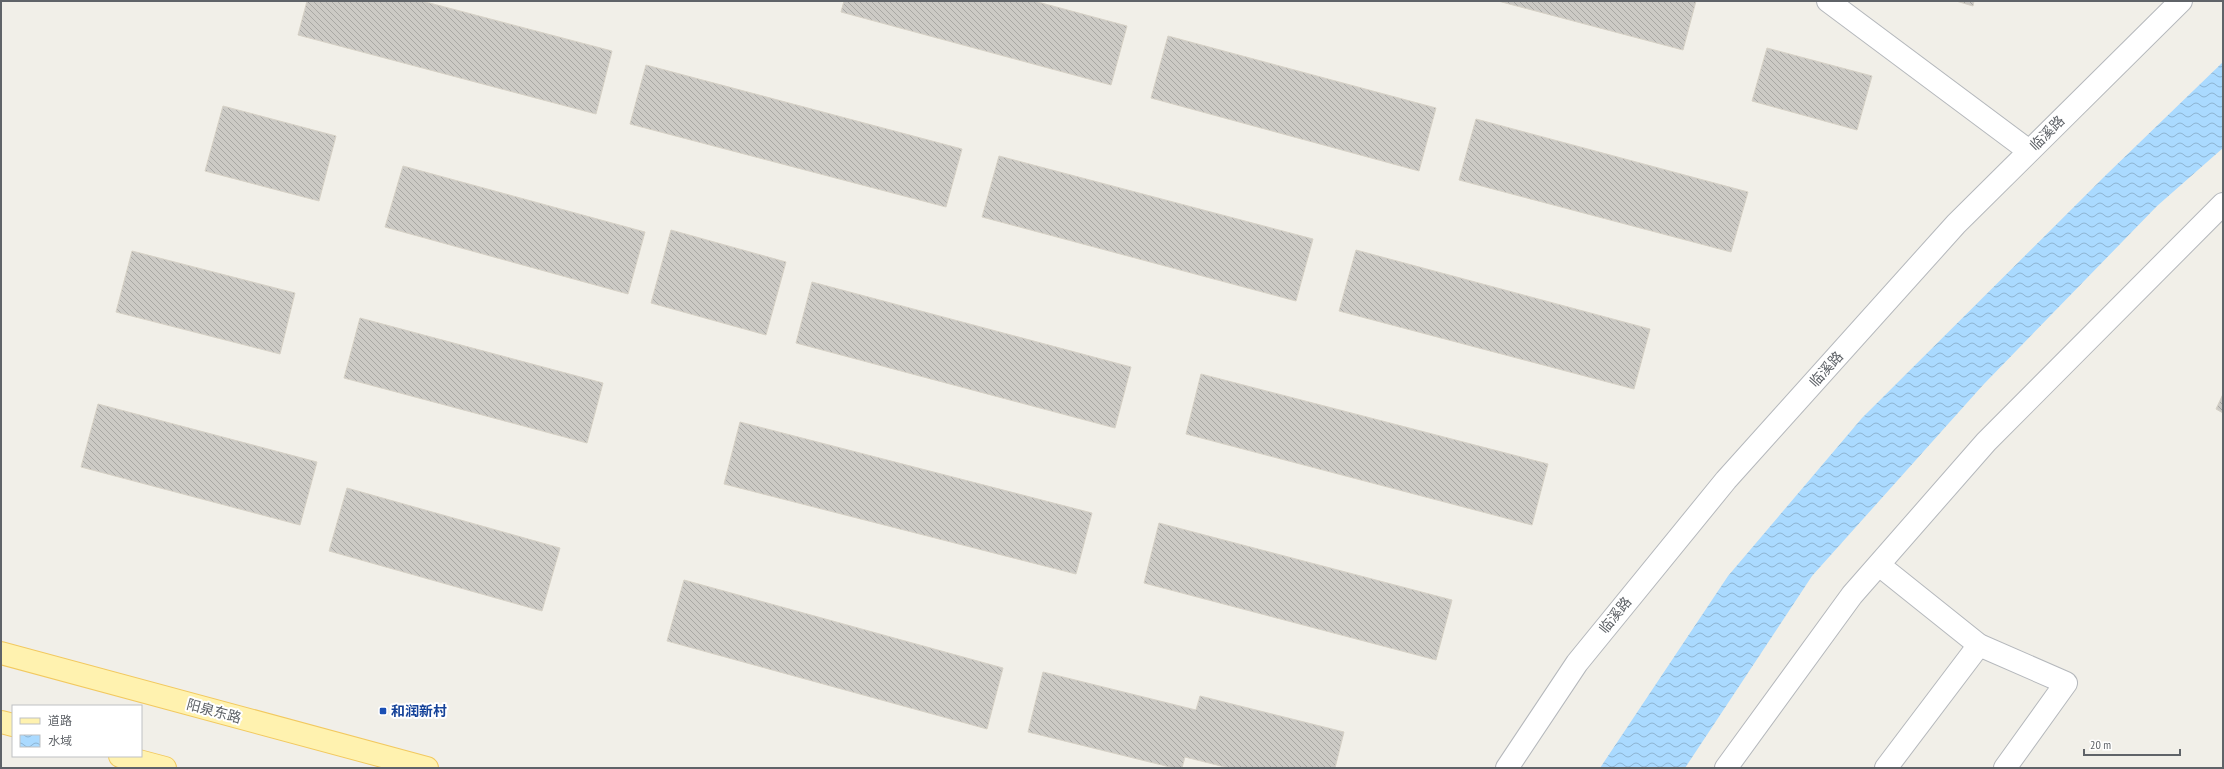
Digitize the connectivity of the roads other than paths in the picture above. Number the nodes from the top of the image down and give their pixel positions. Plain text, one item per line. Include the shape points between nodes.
1 (1828, 1) edge
2 (2181, 1) edge
3 (2029, 151) junction
4 (2223, 204) edge
5 (1879, 565) junction
6 (1979, 645) junction
7 (1, 653) edge
8 (1, 722) edge
9 (12, 725) edge
10 (124, 757) edge
11 (165, 768) edge
12 (427, 768) edge
13 (1507, 768) edge
14 (1726, 768) edge
15 (1886, 768) edge
16 (2005, 768) edge

1 - 3 street
2 - 3 street, 临溪路
3 - 13 street, 临溪路 via 1956,224 1726,480 1577,663
4 - 5 street via 1986,442
5 - 6 street
5 - 14 street via 1852,595
6 - 15 street
6 - 16 street via 2066,683
7 - 12 main road, 阳泉东路
8 - 9 main road
10 - 11 main road

